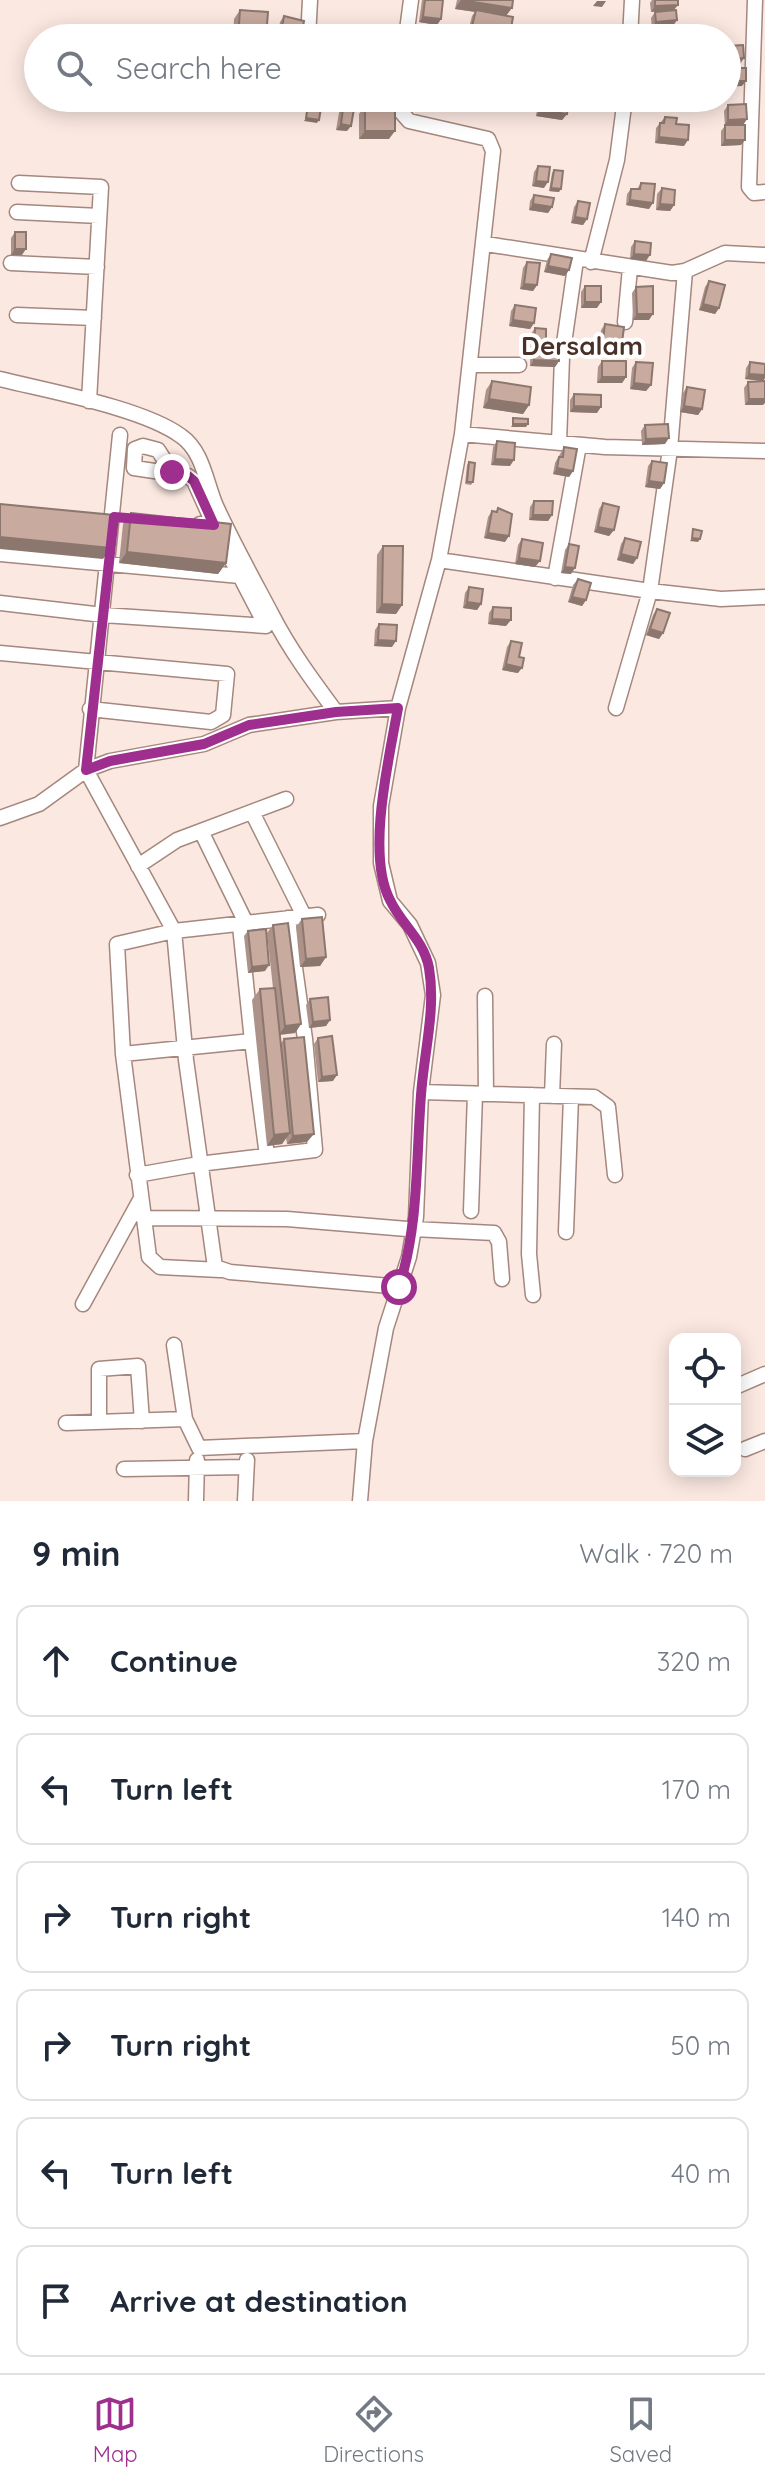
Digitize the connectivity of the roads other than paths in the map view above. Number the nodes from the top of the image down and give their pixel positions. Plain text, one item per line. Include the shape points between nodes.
1 (310, 0) edge
2 (411, 0) edge
3 (632, 0) edge
4 (755, 0) edge
5 (309, 24) edge
6 (408, 24) edge
7 (631, 24) edge
8 (759, 60) edge
9 (403, 112) edge
10 (623, 112) edge
11 (758, 129) edge
12 (19, 183) dead end
13 (765, 192) edge
14 (17, 212) dead end
15 (99, 216) junction
16 (486, 244) junction
17 (765, 255) edge
18 (576, 260) junction
19 (591, 262) junction
20 (11, 263) dead end
21 (97, 267) junction
22 (630, 268) junction
23 (685, 271) junction
24 (17, 315) dead end
25 (94, 318) junction
26 (625, 322) dead end
27 (470, 365) junction
28 (519, 365) dead end
29 (0, 379) edge
30 (89, 401) junction
31 (462, 434) junction
32 (120, 435) dead end
33 (559, 443) junction
34 (579, 445) junction
35 (670, 449) junction
36 (765, 451) edge
37 (172, 472) dead end
38 (185, 523) edge
39 (214, 525) junction
40 (0, 554) edge
41 (439, 560) junction
42 (109, 566) junction
43 (240, 576) junction
44 (555, 578) junction
45 (650, 591) junction
46 (765, 597) edge
47 (0, 603) edge
48 (103, 615) junction
49 (0, 653) edge
50 (98, 664) junction
51 (398, 708) junction
52 (616, 708) dead end
53 (90, 709) junction
54 (336, 712) junction
55 (86, 770) junction
56 (286, 799) dead end
57 (252, 812) junction
58 (0, 818) edge
59 (201, 831) junction
60 (138, 866) junction
61 (288, 918) junction
62 (244, 926) junction
63 (174, 931) junction
64 (485, 996) dead end
65 (252, 1041) junction
66 (554, 1044) dead end
67 (185, 1046) junction
68 (123, 1054) junction
69 (421, 1092) junction
70 (480, 1094) junction
71 (532, 1095) junction
72 (552, 1096) junction
73 (571, 1097) junction
74 (267, 1156) junction
75 (199, 1164) junction
76 (137, 1175) junction
77 (615, 1175) dead end
78 (140, 1200) junction
79 (471, 1211) dead end
80 (143, 1218) junction
81 (209, 1218) junction
82 (410, 1229) junction
83 (566, 1232) dead end
84 (220, 1270) junction
85 (502, 1279) dead end
86 (390, 1286) dead end
87 (533, 1295) dead end
88 (83, 1304) dead end
89 (174, 1345) dead end
90 (765, 1374) edge
91 (741, 1384) edge
92 (185, 1419) junction
93 (142, 1421) junction
94 (99, 1422) junction
95 (66, 1423) dead end
96 (365, 1441) junction
97 (765, 1441) edge
98 (199, 1448) junction
99 (249, 1448) junction
100 (745, 1449) dead end
101 (246, 1467) junction
102 (197, 1468) junction
103 (124, 1469) dead end
104 (196, 1501) edge
105 (245, 1501) edge
106 (352, 1501) edge
107 (360, 1501) edge

1 - 5 street
2 - 6 street
3 - 7 street
4 - 8 street
8 - 11 street
9 - 16 street via 409,121 488,139 493,151
10 - 19 street via 617,160
11 - 13 street via 749,190
12 - 15 street via 101,187
14 - 15 street
15 - 21 street
16 - 18 street
16 - 27 street
17 - 23 street via 725,253
18 - 19 street
18 - 33 street via 562,357
19 - 22 street
20 - 21 street
21 - 25 street
22 - 23 street
22 - 26 street
23 - 35 street
24 - 25 street
25 - 30 street
27 - 28 street
27 - 31 street
29 - 30 street
30 - 54 street via 184,438 198,456 273,619
31 - 33 street
31 - 41 street
32 - 42 street
33 - 34 street
34 - 35 street
34 - 44 street
35 - 36 street
35 - 45 street
37 - 39 street via 194,481
38 - 39 street
39 - 43 street
40 - 42 street
41 - 44 street
41 - 51 street
42 - 43 street
42 - 48 street
43 - 48 street via 264,628
44 - 45 street
45 - 46 street via 721,599
45 - 52 street
47 - 48 street
48 - 50 street
49 - 50 street
50 - 53 street
50 - 53 street via 227,674 223,715 211,722
51 - 54 street
51 - 69 street via 381,806 381,863 390,901 410,925 428,963 433,995
53 - 55 street
54 - 55 street via 249,725 204,744
55 - 58 street via 39,804
55 - 60 street
56 - 57 street
57 - 59 street
57 - 61 street via 311,916
59 - 60 street
59 - 62 street
60 - 63 street
61 - 62 street
61 - 74 street via 315,1150
62 - 63 street
62 - 65 street
63 - 67 street
63 - 68 street via 117,944
64 - 70 street
65 - 67 street
65 - 74 street
66 - 72 street
67 - 68 street
67 - 75 street
68 - 76 street
69 - 70 street
69 - 82 street
70 - 71 street
70 - 79 street
71 - 72 street
71 - 87 street
72 - 73 street
73 - 77 street via 594,1097 608,1107
73 - 83 street
74 - 75 street
75 - 76 street
75 - 81 street
76 - 78 street
78 - 80 street
78 - 88 street
80 - 81 street
80 - 84 street via 153,1263
81 - 82 street
81 - 84 street via 215,1267
82 - 85 street via 494,1233
82 - 96 street
84 - 86 street
89 - 92 street
90 - 91 street
92 - 93 street
92 - 98 street
93 - 94 street
93 - 94 street via 138,1366 99,1369
94 - 95 street
96 - 99 street
96 - 107 street
97 - 100 street
98 - 99 street
98 - 102 street
99 - 101 street
101 - 102 street
101 - 105 street
102 - 103 street
102 - 104 street
106 - 107 street

